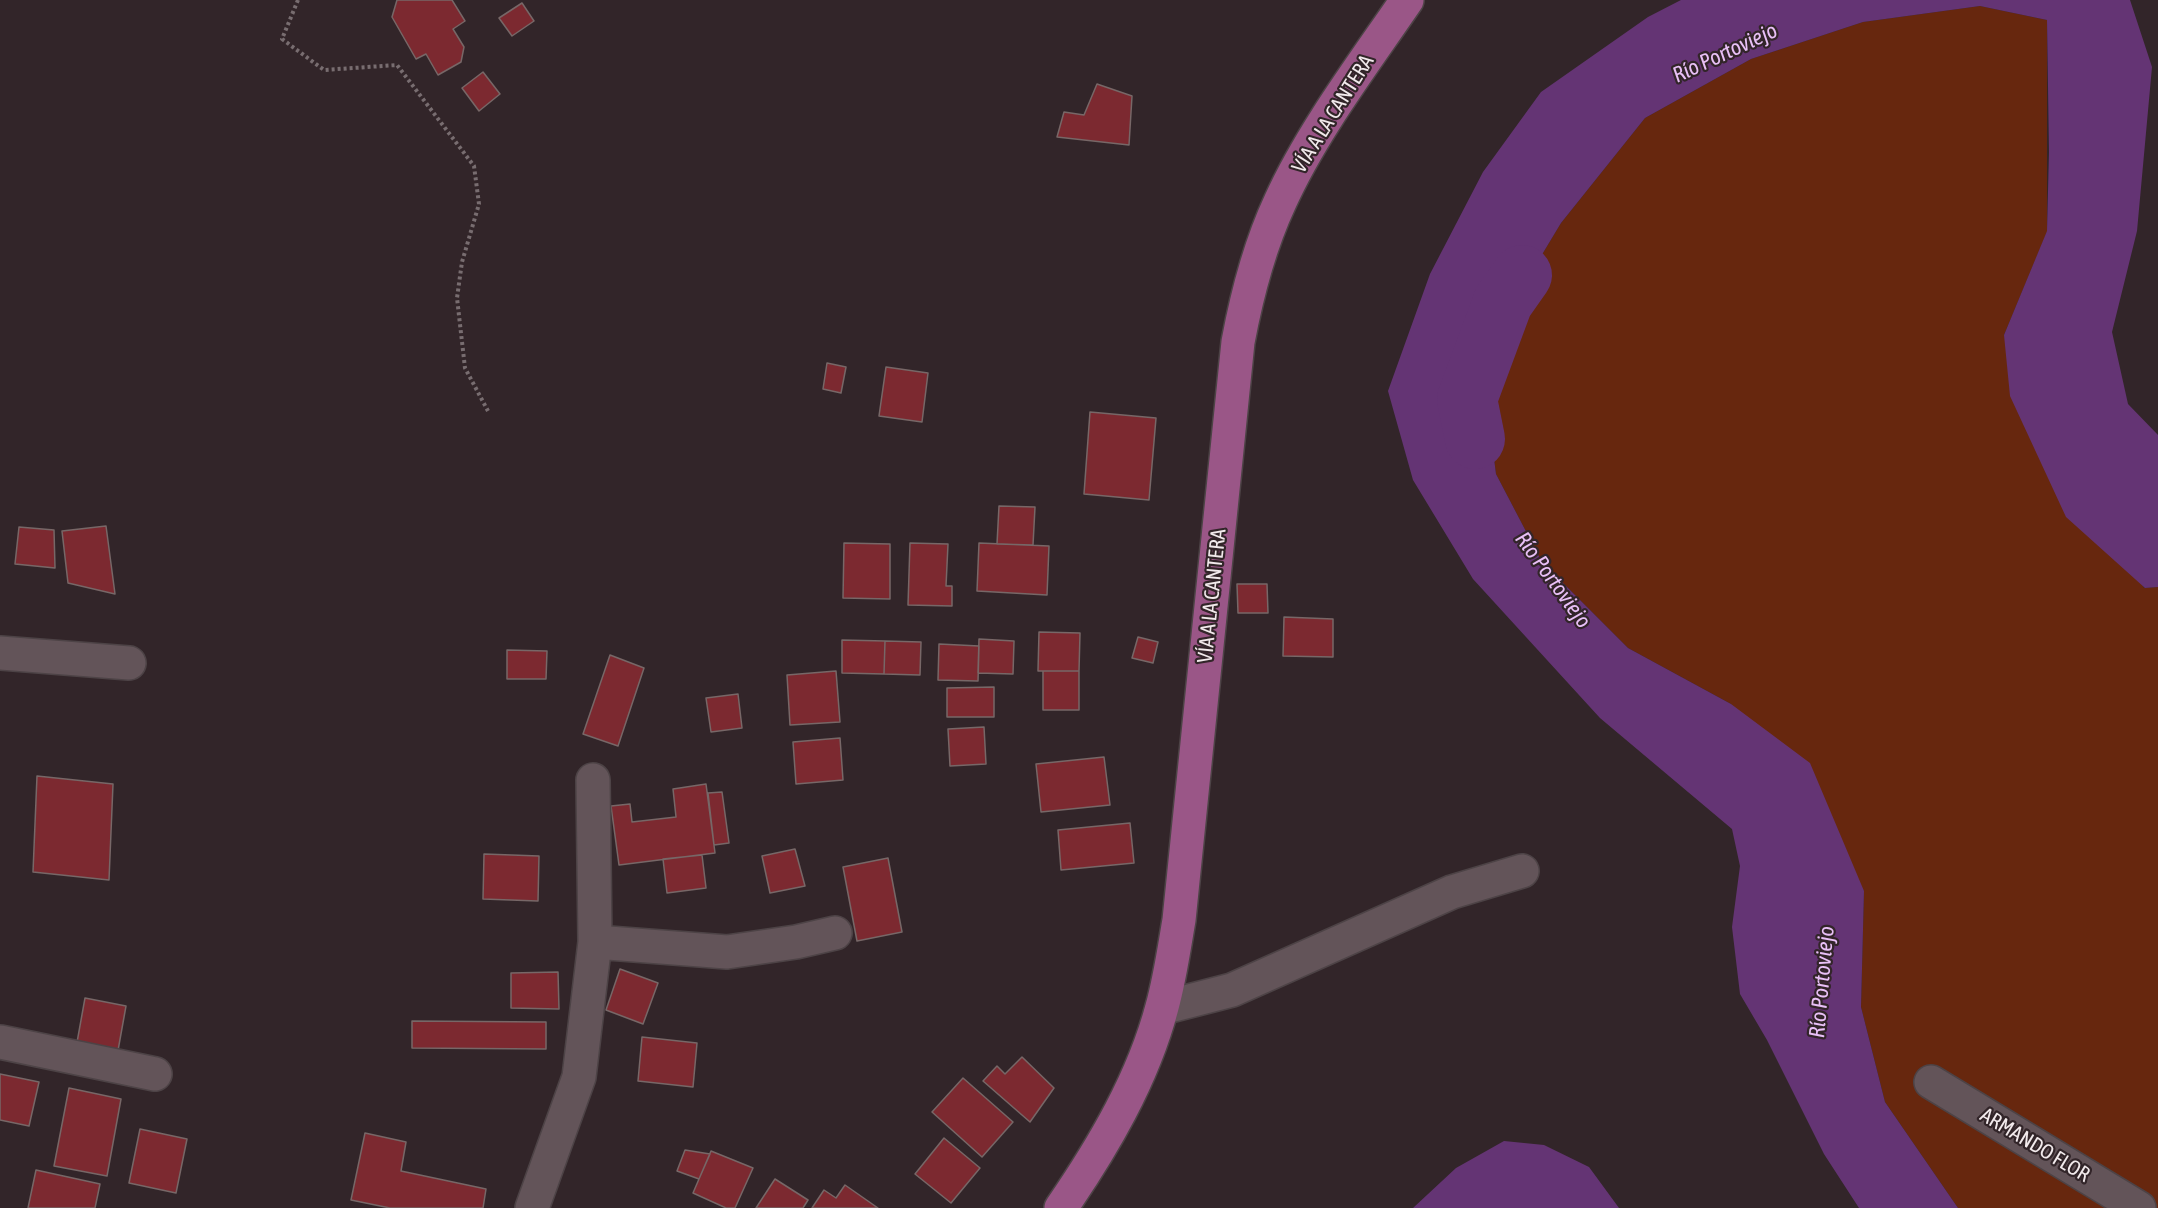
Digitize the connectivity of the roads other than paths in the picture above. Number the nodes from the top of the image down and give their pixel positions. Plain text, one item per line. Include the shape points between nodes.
1 (1407, 0) edge
2 (0, 653) edge
3 (129, 663) dead end
4 (593, 780) dead end
5 (1522, 872) dead end
6 (835, 933) dead end
7 (595, 942) junction
8 (1162, 1008) junction
9 (0, 1042) edge
10 (154, 1074) dead end
11 (1930, 1082) dead end
12 (531, 1208) edge
13 (1061, 1208) edge
14 (2139, 1208) edge

1 - 8 main road, VÍA A LA CANTERA via 1301,161 1260,252 1245,304 1179,920
2 - 3 street
4 - 7 street
5 - 8 street via 1452,892 1232,990
6 - 7 street via 727,952
7 - 12 street via 579,1077
8 - 13 main road, VÍA A LA CANTERA via 1128,1096
9 - 10 street
11 - 14 street, ARMANDO FLOR

